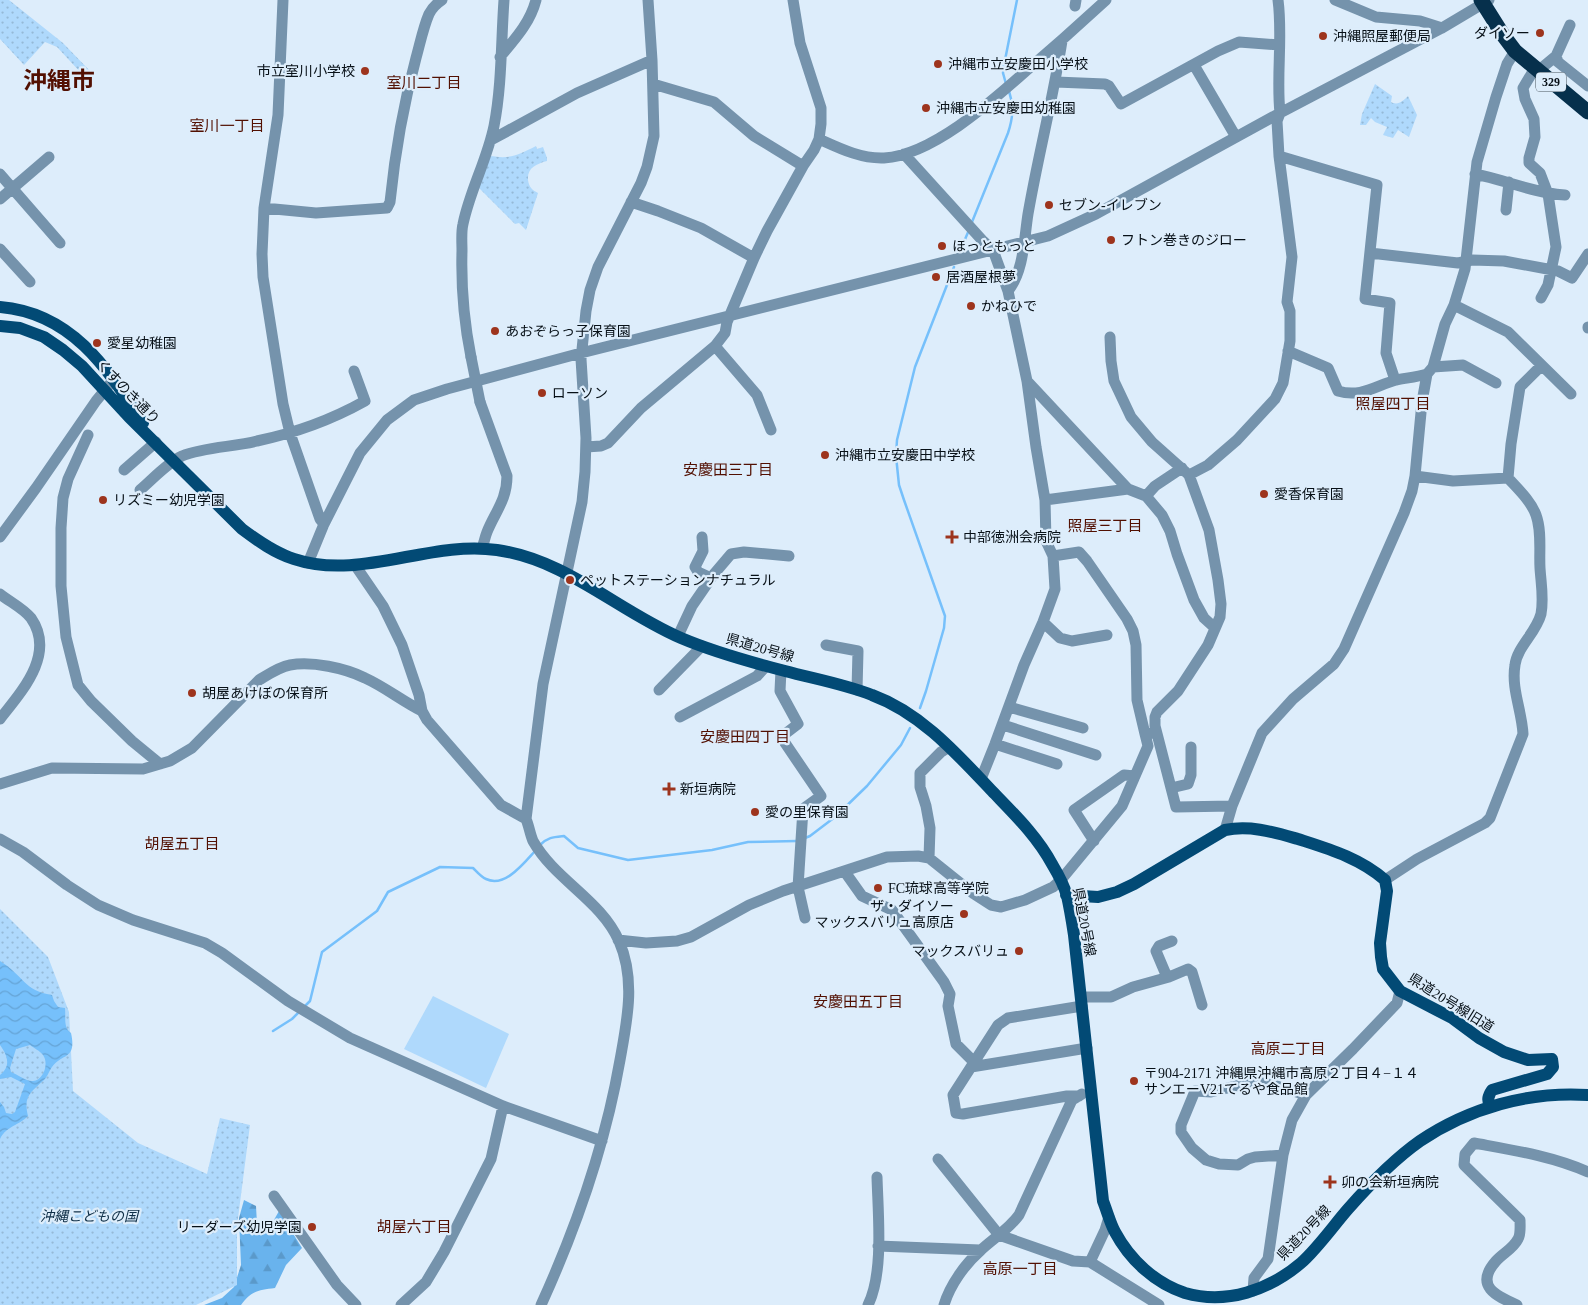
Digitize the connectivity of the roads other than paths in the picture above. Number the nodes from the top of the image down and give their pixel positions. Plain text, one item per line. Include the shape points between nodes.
1 (283, 0) edge
2 (442, 0) edge
3 (504, 0) edge
4 (536, 0) edge
5 (648, 0) edge
6 (793, 0) edge
7 (1106, 0) edge
8 (1278, 0) edge
9 (1335, 0) edge
10 (1485, 1) edge
11 (1570, 25) dead end
12 (1442, 28) junction
13 (1062, 41) junction
14 (1279, 45) junction
15 (1515, 51) junction
16 (1556, 56) junction
17 (500, 57) junction
18 (652, 60) junction
19 (1194, 65) junction
20 (1537, 70) junction
21 (1056, 82) junction
22 (653, 84) junction
23 (1588, 86) edge
24 (1588, 112) edge
25 (1280, 113) junction
26 (1236, 137) junction
27 (819, 139) junction
28 (490, 140) junction
29 (904, 154) junction
30 (1279, 156) junction
31 (48, 157) dead end
32 (802, 166) junction
33 (0, 174) edge
34 (1475, 174) junction
35 (1509, 182) junction
36 (12, 188) junction
37 (1548, 194) junction
38 (1565, 195) dead end
39 (0, 199) edge
40 (631, 202) junction
41 (264, 208) junction
42 (1506, 210) dead end
43 (1025, 241) junction
44 (60, 243) dead end
45 (0, 249) edge
46 (993, 250) junction
47 (1370, 253) junction
48 (1588, 254) edge
49 (754, 258) junction
50 (1466, 261) junction
51 (1551, 269) junction
52 (1577, 271) junction
53 (1588, 277) edge
54 (30, 282) dead end
55 (1008, 291) junction
56 (1542, 298) dead end
57 (1454, 305) junction
58 (0, 307) edge
59 (731, 315) junction
60 (0, 326) edge
61 (1110, 336) dead end
62 (715, 346) junction
63 (1288, 351) junction
64 (581, 353) junction
65 (1541, 366) junction
66 (1430, 370) junction
67 (354, 371) dead end
68 (114, 380) junction
69 (1396, 380) junction
70 (1027, 381) junction
71 (1496, 383) dead end
72 (105, 390) junction
73 (1571, 394) dead end
74 (771, 430) dead end
75 (290, 433) junction
76 (88, 435) dead end
77 (156, 442) junction
78 (586, 447) junction
79 (174, 462) junction
80 (124, 470) dead end
81 (1185, 472) junction
82 (1415, 476) junction
83 (1508, 478) junction
84 (1128, 489) junction
85 (140, 490) dead end
86 (1146, 496) junction
87 (1045, 500) junction
88 (324, 524) junction
89 (0, 537) edge
90 (702, 537) dead end
91 (482, 548) junction
92 (789, 556) dead end
93 (1053, 556) junction
94 (308, 563) junction
95 (354, 565) junction
96 (566, 574) junction
97 (711, 578) junction
98 (0, 594) edge
99 (1044, 622) junction
100 (1215, 628) junction
101 (1108, 635) dead end
102 (678, 636) junction
103 (826, 645) dead end
104 (702, 646) junction
105 (766, 666) junction
106 (781, 670) junction
107 (659, 690) dead end
108 (857, 690) junction
109 (1009, 707) junction
110 (422, 711) junction
111 (680, 717) dead end
112 (0, 719) edge
113 (1003, 725) junction
114 (1083, 728) dead end
115 (1151, 733) junction
116 (995, 744) junction
117 (1190, 746) dead end
118 (949, 747) junction
119 (1096, 755) dead end
120 (160, 764) junction
121 (1057, 764) dead end
122 (1134, 776) junction
123 (981, 779) junction
124 (0, 784) edge
125 (1170, 788) junction
126 (1232, 806) junction
127 (526, 819) junction
128 (1225, 830) junction
129 (0, 838) edge
130 (1094, 841) junction
131 (929, 858) junction
132 (844, 872) junction
133 (1385, 880) junction
134 (1060, 881) junction
135 (798, 886) junction
136 (1066, 895) junction
137 (805, 918) dead end
138 (618, 940) junction
139 (1172, 941) dead end
140 (1167, 977) junction
141 (1400, 991) junction
142 (1082, 1001) junction
143 (1202, 1006) dead end
144 (1087, 1048) junction
145 (973, 1064) junction
146 (1085, 1094) junction
147 (1306, 1095) junction
148 (1588, 1095) edge
149 (503, 1106) junction
150 (1490, 1106) junction
151 (602, 1140) junction
152 (1284, 1155) junction
153 (938, 1159) dead end
154 (1588, 1172) edge
155 (877, 1177) dead end
156 (274, 1196) dead end
157 (1110, 1217) junction
158 (1000, 1235) junction
159 (878, 1246) junction
160 (980, 1250) junction
161 (1090, 1262) junction
162 (1253, 1291) junction
163 (1232, 1301) edge
164 (356, 1305) edge
165 (401, 1305) edge
166 (541, 1305) edge
167 (868, 1305) edge
168 (944, 1305) edge
169 (1159, 1305) edge
170 (1517, 1305) edge

1 - 41 street via 278,115
2 - 41 street via 425,24 408,88 387,208 316,213
3 - 17 street
4 - 17 street via 523,30
5 - 18 street
6 - 27 street via 800,43 821,108
7 - 13 street
8 - 14 street via 1281,20
9 - 12 street via 1376,17 1420,21
10 - 12 street
10 - 15 highway, 329 via 1502,35
11 - 16 street
12 - 25 street
13 - 21 street
13 - 29 street via 1001,93 943,136
14 - 19 street via 1239,42
14 - 25 street
15 - 20 highway, 329
15 - 34 street via 1507,64 1487,122
16 - 20 street
16 - 23 street via 1558,62
17 - 28 street
18 - 22 street
18 - 28 street via 577,92
19 - 21 street via 1121,104 1105,84
19 - 26 street
20 - 24 highway, 329
20 - 37 street via 1523,88 1534,119 1535,138 1529,158 1540,173
21 - 43 street
22 - 32 street via 714,102 754,136
22 - 40 street via 651,153
25 - 26 street
25 - 30 street via 1277,121
26 - 43 street via 1096,214 1048,236
27 - 29 street via 863,156 884,158
27 - 32 street
28 - 91 street, bridge via 462,226 461,262 466,329 480,402 507,476 503,499
29 - 46 street
30 - 47 street via 1377,185
30 - 63 street via 1292,257
31 - 36 street
32 - 49 street
33 - 36 street
34 - 35 street
34 - 50 street
35 - 37 street
35 - 42 street
36 - 39 street
36 - 44 street
37 - 38 street
37 - 51 street via 1556,246
40 - 49 street via 701,228
40 - 64 street via 590,290
41 - 75 street via 263,277
43 - 46 street
43 - 55 street via 1014,282
45 - 54 street
46 - 55 street
46 - 59 street
47 - 50 street via 1458,263
47 - 69 street via 1365,299 1390,303 1386,353
48 - 52 street
49 - 59 street
50 - 51 street via 1504,261
50 - 57 street
51 - 52 street via 1572,278
51 - 56 street
52 - 53 street
55 - 70 street
57 - 65 street via 1508,332
57 - 66 street
58 - 68 main road, くすのき通り via 28,311 57,325 85,346
59 - 62 street via 725,333
59 - 64 street
60 - 72 main road, くすのき通り via 20,328 44,337 82,366
61 - 81 street via 1114,380 1131,417 1152,442
62 - 74 street via 756,395
62 - 78 street via 641,408 608,443
63 - 69 street via 1328,368 1338,392 1357,393
63 - 81 street via 1283,383 1275,399 1237,440 1208,465
64 - 78 street
64 - 88 street via 447,389 414,400 400,409 376,431 360,452
65 - 73 street
65 - 83 street via 1520,387
66 - 69 street
66 - 71 street via 1464,365
66 - 82 street via 1421,410
67 - 75 street via 365,401 341,414
68 - 72 street
68 - 77 main road, くすのき通り
70 - 84 street
70 - 87 street
72 - 77 main road, くすのき通り
72 - 89 street
75 - 79 street via 182,456
75 - 88 street
76 - 120 street via 63,498 61,586 66,637 78,685 91,702
77 - 79 main road, くすのき通り
77 - 80 street
78 - 96 street via 582,502
79 - 85 street
79 - 94 main road, くすのき通り via 242,529 283,555
81 - 86 street via 1156,486
81 - 100 street via 1209,530 1220,604 1220,617
82 - 83 street via 1453,481
82 - 126 street via 1404,513 1344,649 1334,664 1293,699 1262,733
83 - 133 street via 1536,514 1543,592 1540,615 1515,664 1515,690 1523,734 1490,818
84 - 86 street
84 - 87 street
86 - 100 street via 1170,530 1194,600 1204,618
87 - 93 street via 1046,541
88 - 94 street
90 - 97 street via 703,552 694,567
91 - 95 main road, 県道20号線 via 440,551
91 - 96 main road, 県道20号線 via 541,560
92 - 97 street via 731,554
93 - 99 street via 1055,589
93 - 115 street via 1079,552 1127,619 1136,645 1137,700
94 - 95 main road, 県道20号線
95 - 110 street via 384,606 402,645
96 - 102 main road, 県道20号線
96 - 127 street via 543,684
97 - 102 street via 692,606
98 - 112 street via 31,619 39,634 40,650 37,665 22,691
99 - 101 street via 1060,638 1072,641
99 - 109 street
100 - 115 street via 1178,692 1157,712
102 - 104 main road, 県道20号線
103 - 108 street via 858,651
104 - 105 main road, 県道20号線
104 - 107 street
105 - 106 main road, 県道20号線
105 - 111 street via 758,676
106 - 108 main road, 県道20号線
106 - 135 street via 780,690 798,724 781,737 821,796 803,809
108 - 118 main road, 県道20号線 via 919,720
109 - 113 street
109 - 114 street
110 - 120 street via 366,678 342,669 290,665 259,680 192,748
110 - 127 street via 501,805
113 - 116 street
113 - 119 street
115 - 122 street
115 - 125 street
116 - 121 street
116 - 123 street
117 - 125 street via 1191,775 1188,784
118 - 123 main road, 県道20号線
118 - 131 street via 920,773 920,787 930,828
120 - 124 street via 143,769 52,768
122 - 130 street via 1122,806
122 - 130 street via 1124,775 1074,810
123 - 134 main road, 県道20号線 via 1040,845
125 - 126 street via 1176,807
126 - 128 street
127 - 138 street via 538,848 547,860 596,908
128 - 133 main road via 1267,830 1333,850 1360,862
128 - 136 main road via 1117,892 1098,897
129 - 149 street via 98,905 205,943 301,1010 350,1038
130 - 134 street
131 - 132 street via 888,857
131 - 134 street via 974,894 991,905 1001,907 1025,900
132 - 135 street
132 - 145 street via 862,896 892,910 944,982 950,994 948,1006 956,1044
133 - 141 main road, 県道20号線旧道 via 1387,891 1381,957 1383,969
134 - 136 main road, 県道20号線
135 - 137 street
135 - 138 street via 749,904 691,937 646,943
136 - 142 main road, 県道20号線
138 - 151 street via 626,959 629,996 614,1095
139 - 140 street via 1159,946 1156,951
140 - 142 street via 1111,997
140 - 143 street via 1188,969 1192,972
141 - 147 street via 1397,1003
141 - 150 main road, 県道20号線旧道 via 1452,1018 1504,1052 1528,1060 1552,1059 1553,1067 1547,1074 1492,1090 1488,1094
142 - 144 main road, 県道20号線
142 - 145 street via 1008,1018 998,1025
144 - 145 street
144 - 146 main road, 県道20号線
145 - 146 street via 953,1095 956,1113
146 - 157 main road, 県道20号線 via 1103,1201
146 - 158 street via 1072,1100 1019,1215
147 - 152 street via 1292,1120
147 - 152 street via 1263,1083 1211,1092 1195,1091 1181,1125 1181,1132 1192,1148 1206,1160 1218,1164 1238,1165 1255,1157
148 - 150 main road, 県道20号線 via 1529,1098
149 - 151 street
149 - 165 street via 491,1159 444,1252 426,1282
150 - 162 main road, 県道20号線 via 1436,1131 1408,1150 1374,1181 1302,1262 1273,1283
151 - 166 street via 577,1219
152 - 162 street via 1268,1260 1254,1278
153 - 158 street
154 - 170 street via 1523,1152 1474,1143 1465,1154 1464,1165 1520,1220 1519,1238 1511,1250 1496,1261 1487,1276 1492,1292
155 - 159 street
156 - 164 street via 337,1285
157 - 161 street
157 - 163 main road, 県道20号線 via 1115,1232 1129,1253 1154,1277 1191,1294
158 - 160 street
158 - 161 street via 1073,1260
159 - 160 street
159 - 167 street via 877,1274
160 - 168 street via 962,1271
161 - 169 street
162 - 163 main road, 県道20号線

